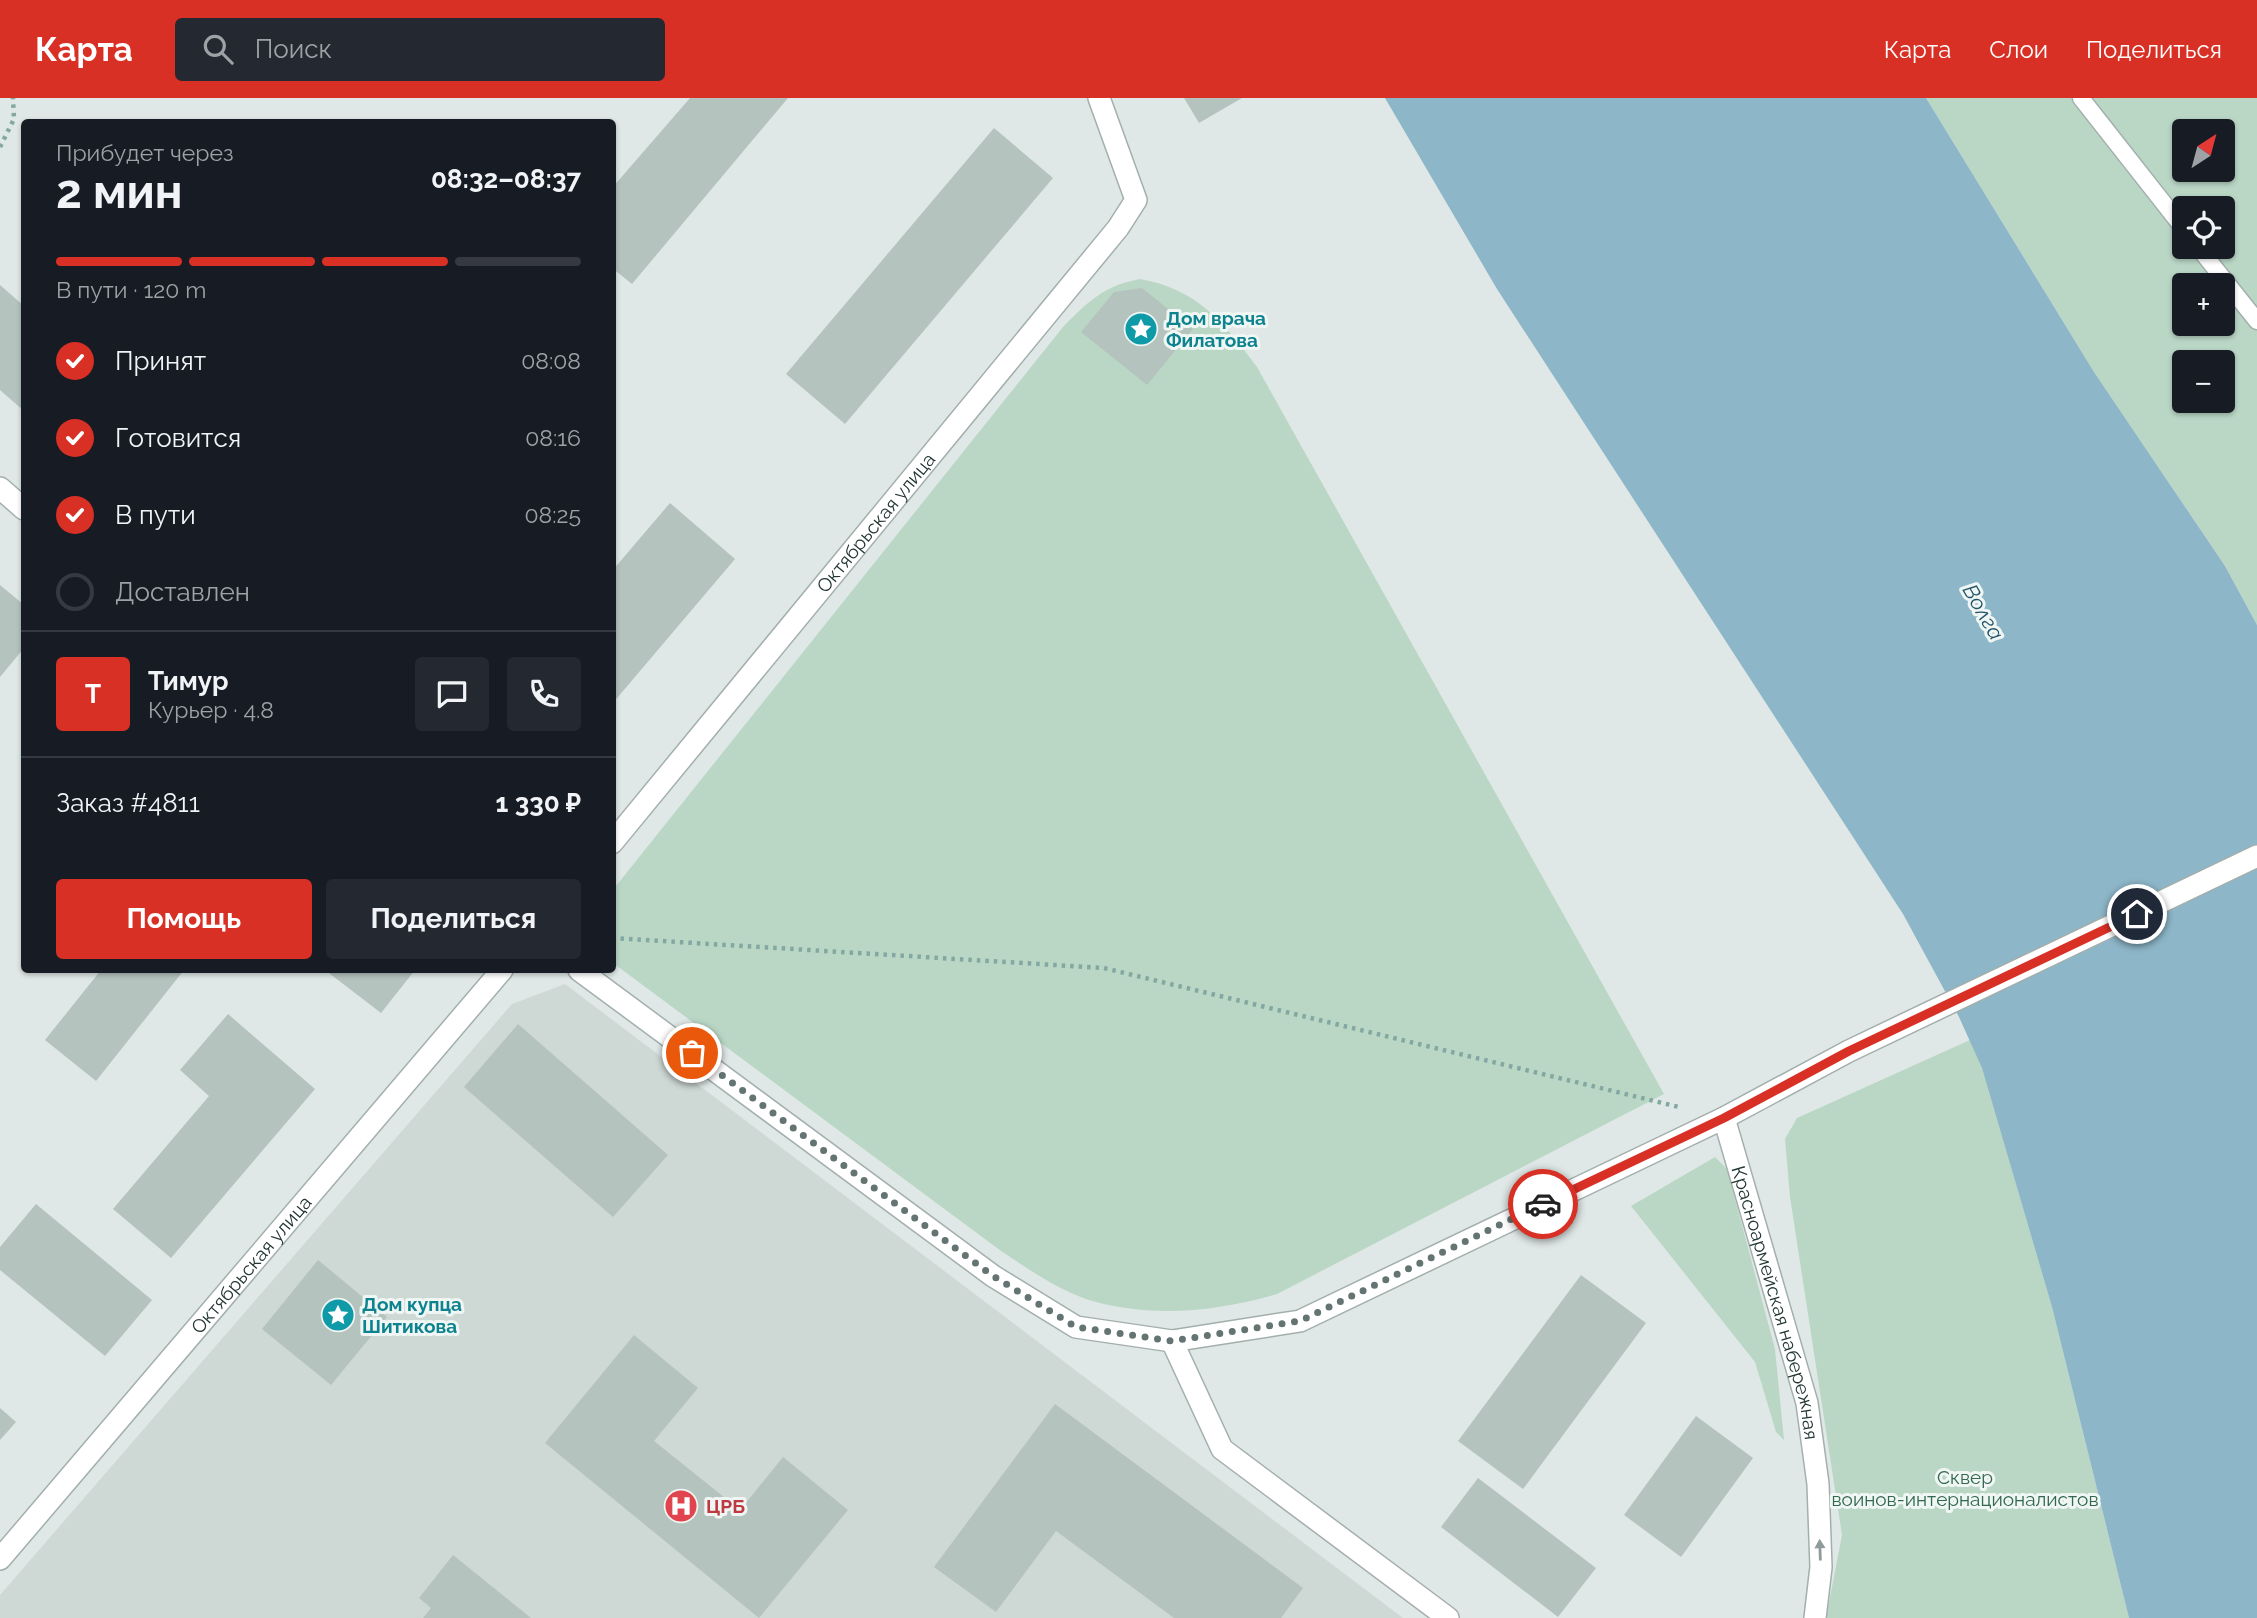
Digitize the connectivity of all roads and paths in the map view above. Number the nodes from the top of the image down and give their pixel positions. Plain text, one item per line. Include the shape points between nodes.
1 (13, 98) edge
2 (1099, 98) edge
3 (2081, 98) edge
4 (0, 147) edge
5 (2172, 214) edge
6 (2208, 259) edge
7 (2257, 321) edge
8 (0, 488) edge
9 (21, 506) edge
10 (616, 838) edge
11 (2257, 856) edge
12 (616, 938) edge
13 (499, 973) edge
14 (583, 973) edge
15 (1724, 1118) junction
16 (1172, 1341) junction
17 (0, 1559) edge
18 (1448, 1618) edge
19 (1815, 1618) edge

1 - 4 path via 13,119
2 - 10 street, Октябрьская улица via 1136,200 1118,228
3 - 5 lane
6 - 7 lane
8 - 9 street
11 - 15 street via 1849,1051
12 - 15 path via 1104,968
13 - 17 street, Октябрьская улица
14 - 16 street via 993,1276 1076,1327
15 - 16 street via 1300,1321
19 -> 15 street, Красноармейская набережная via 1821,1567 1818,1484 1807,1403
16 - 18 street via 1222,1449

